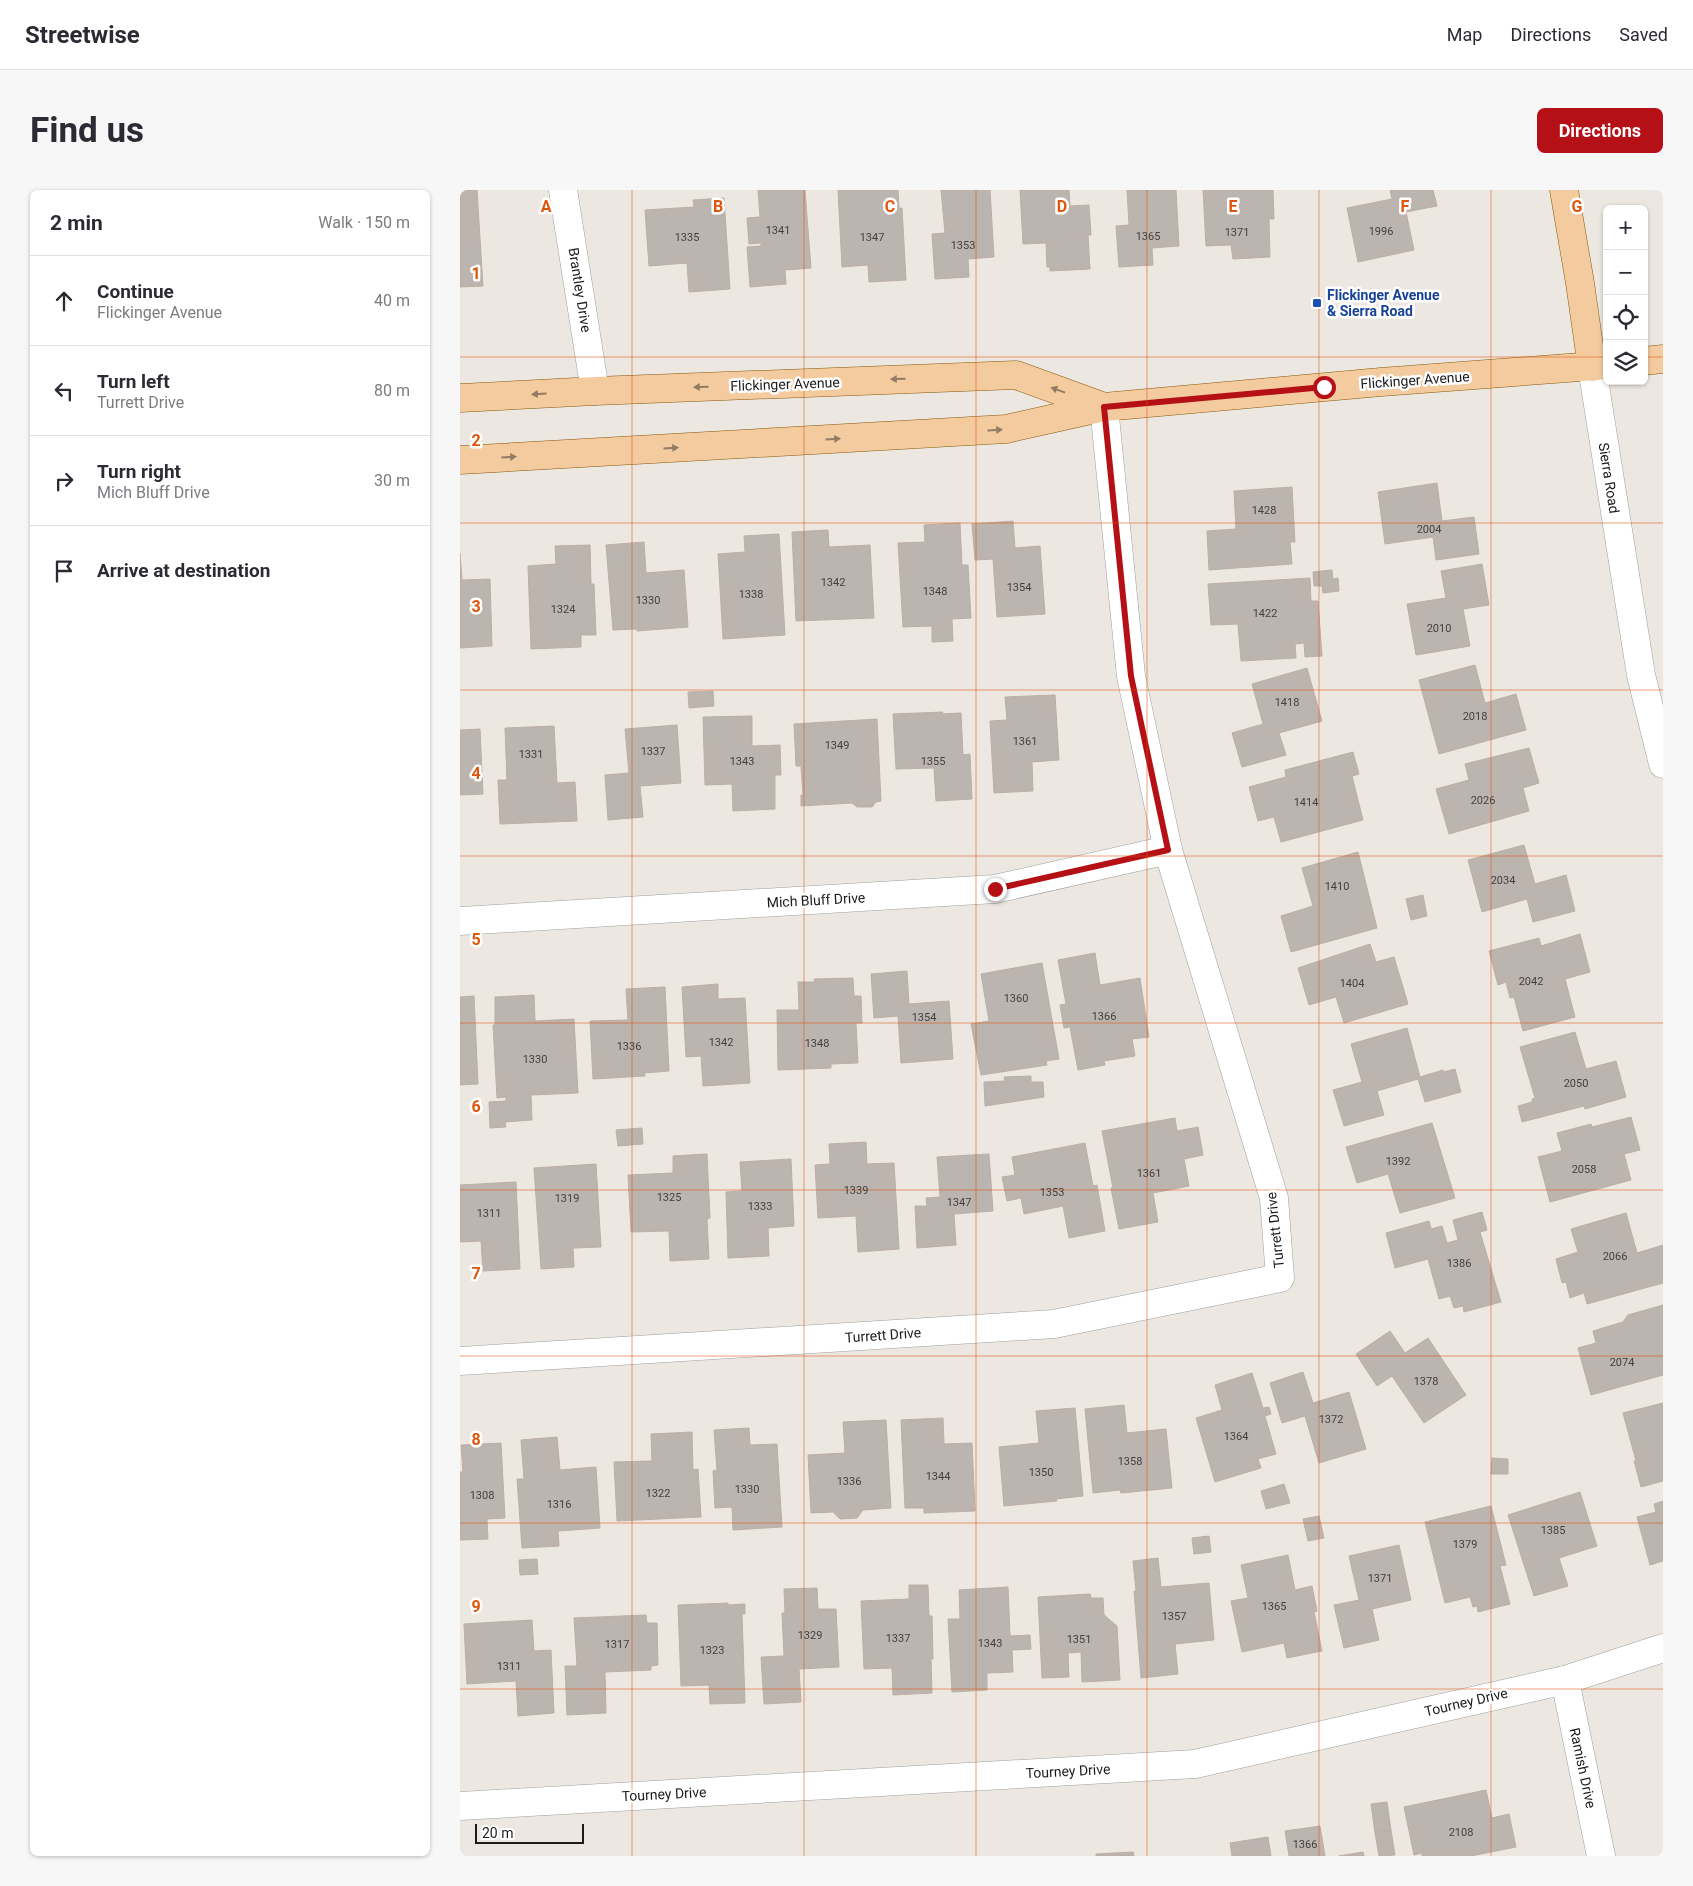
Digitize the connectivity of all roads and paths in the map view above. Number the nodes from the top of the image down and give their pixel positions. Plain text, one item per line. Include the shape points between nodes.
1 (563, 190) edge
2 (1564, 190) edge
3 (1663, 359) edge
4 (1648, 361) edge
5 (1599, 366) edge
6 (595, 391) junction
7 (460, 398) edge
8 (1104, 407) junction
9 (460, 460) edge
10 (1663, 764) edge
11 (1168, 850) junction
12 (460, 921) edge
13 (460, 1361) edge
14 (1663, 1648) edge
15 (1565, 1680) junction
16 (460, 1806) edge
17 (1601, 1856) edge

1 - 6 street, Brantley Drive
2 - 5 main road, Sierra Road
3 - 4 main road
5 - 8 main road, Flickinger Avenue
5 - 10 street, Sierra Road via 1641,675
6 -> 7 main road, Flickinger Avenue
8 -> 6 main road, Flickinger Avenue via 1016,375
9 -> 8 main road, Flickinger Avenue via 1006,429
8 - 11 street, Turrett Drive via 1131,676
11 - 12 street, Mich Bluff Drive via 995,889
11 - 13 street, Turrett Drive via 1274,1198 1280,1278 1054,1324
14 - 15 street, Tourney Drive
15 - 16 street, Tourney Drive via 1195,1764
15 - 17 street, Ramish Drive

